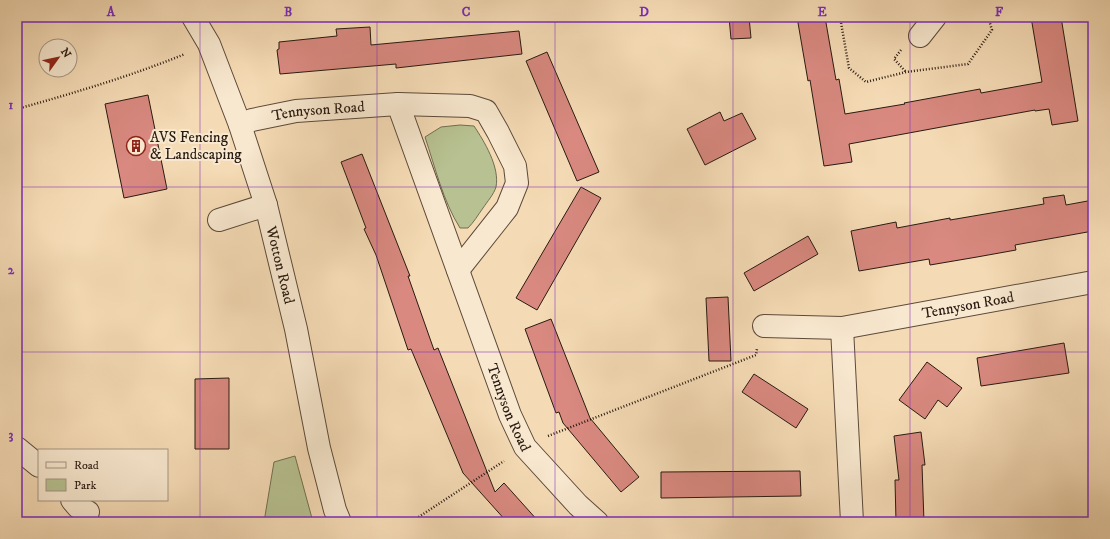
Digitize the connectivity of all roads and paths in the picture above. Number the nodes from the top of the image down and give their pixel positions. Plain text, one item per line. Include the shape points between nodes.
1 (193, 17) edge
2 (935, 17) edge
3 (920, 36) dead end
4 (209, 44) junction
5 (398, 104) junction
6 (17, 109) edge
7 (240, 125) junction
8 (266, 205) junction
9 (219, 220) dead end
10 (458, 270) junction
11 (1093, 282) edge
12 (764, 326) joint
13 (842, 328) junction
14 (525, 446) junction
15 (17, 448) edge
16 (38, 465) edge
17 (340, 522) edge
18 (411, 522) edge
19 (597, 522) edge
20 (852, 522) edge

1 - 4 street, Wotton Road
2 - 3 street
4 - 6 path via 108,83
4 - 7 street, Wotton Road
5 - 7 street, Tennyson Road via 296,111
5 - 10 street, Tennyson Road
5 - 10 street, Tennyson Road via 470,106 486,112 515,166 517,182 507,208
7 - 8 street, Wotton Road
8 - 9 street
8 - 17 street, Wotton Road via 296,329 319,448
10 - 14 street, Tennyson Road via 510,415
11 - 13 street, Tennyson Road
12 - 13 street, Tennyson Road
12 - 14 path via 756,355
13 - 20 street
14 - 18 path
14 - 19 street, Tennyson Road via 578,505
15 - 16 street

